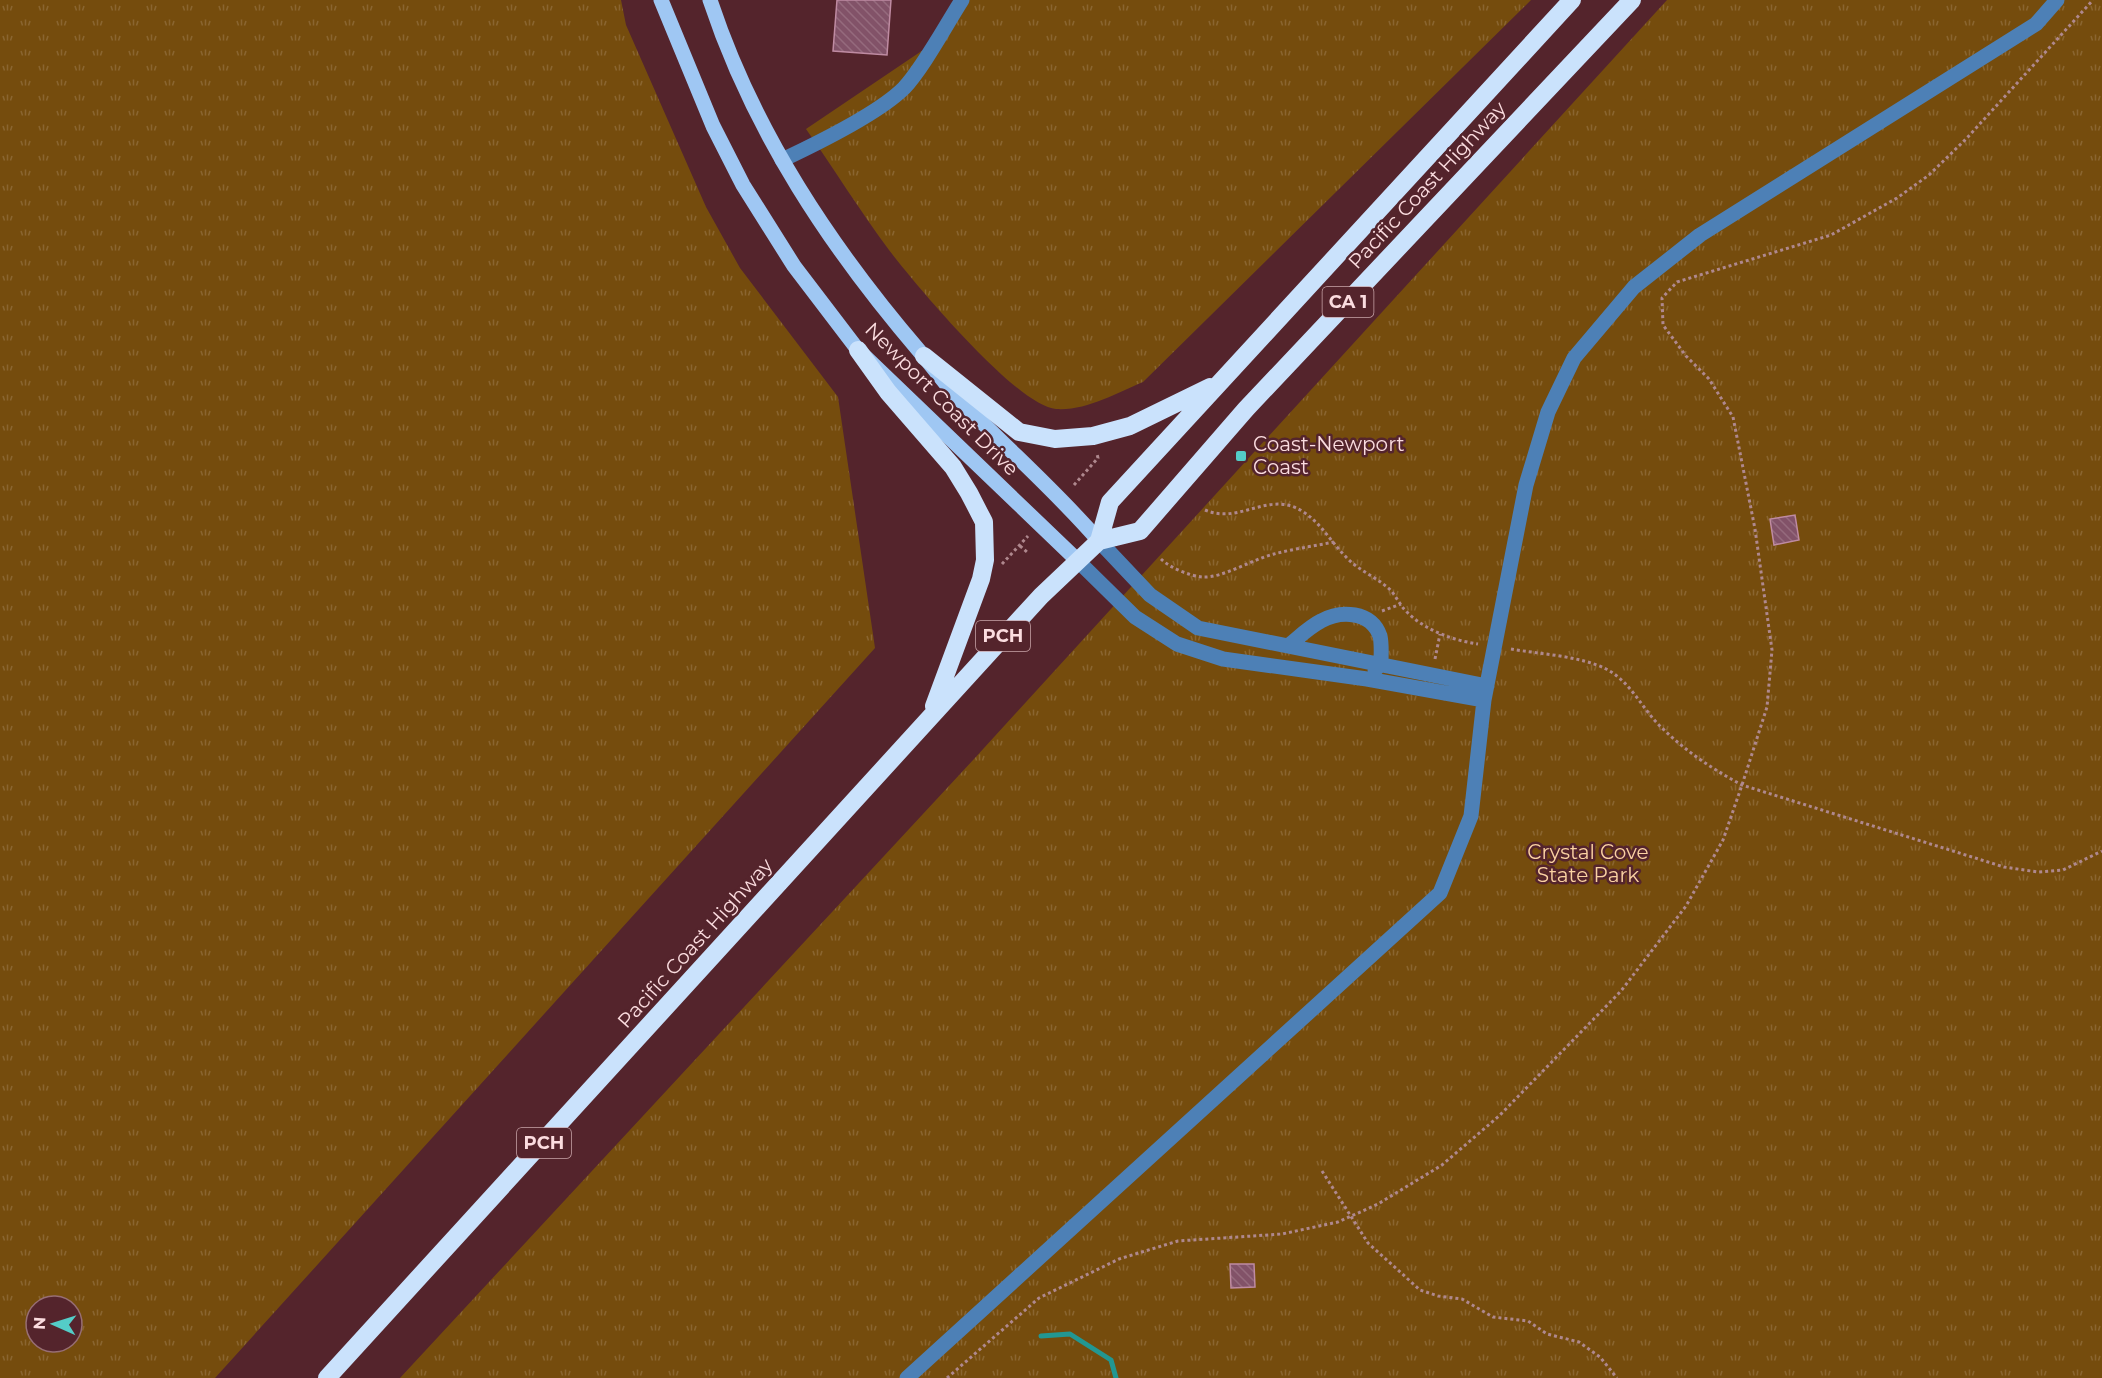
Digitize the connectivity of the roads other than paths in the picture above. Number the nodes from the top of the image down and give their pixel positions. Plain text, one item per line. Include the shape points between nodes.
1 (661, 0) edge
2 (710, 0) edge
3 (962, 0) edge
4 (1572, 0) edge
5 (1632, 0) edge
6 (2057, 0) edge
7 (782, 160) junction
8 (858, 350) junction
9 (924, 356) junction
10 (1222, 380) junction
11 (1100, 541) junction
12 (1078, 561) junction
13 (1288, 646) junction
14 (1382, 664) junction
15 (1367, 679) junction
16 (1485, 693) junction
17 (931, 714) junction
18 (327, 1378) edge
19 (908, 1378) edge

1 - 8 main road, Newport Coast Drive via 712,126 743,185 794,267
2 - 7 main road, Newport Coast Drive via 746,89
3 - 7 lane via 905,86 882,105
4 - 10 highway, Pacific Coast Highway / CA 1
5 - 11 highway, Pacific Coast Highway / CA 1 via 1246,410 1140,531
6 - 16 lane via 2036,24 1700,235 1652,271 1574,358 1548,412 1526,485
7 - 9 main road, Newport Coast Drive via 839,253
8 - 12 main road, Newport Coast Drive
8 - 17 highway via 888,392 953,467 984,522 981,579
9 - 10 highway via 1019,432 1055,439 1093,436 1130,426
9 - 11 main road, Newport Coast Drive via 961,401 1062,498
10 - 11 highway, Pacific Coast Highway / CA 1 via 1110,502
11 - 12 highway, Pacific Coast Highway / CA 1
11 - 13 lane via 1150,595 1198,628
12 - 15 lane via 1135,617 1177,644 1223,659
12 - 17 highway, Pacific Coast Highway / PCH
13 - 14 lane
13 - 14 lane via 1320,621 1354,614 1374,626 1380,637
14 - 15 lane
14 - 16 lane via 1432,674
15 - 16 lane
16 - 19 lane via 1471,816 1440,893
17 - 18 highway, Pacific Coast Highway / PCH via 626,1054

